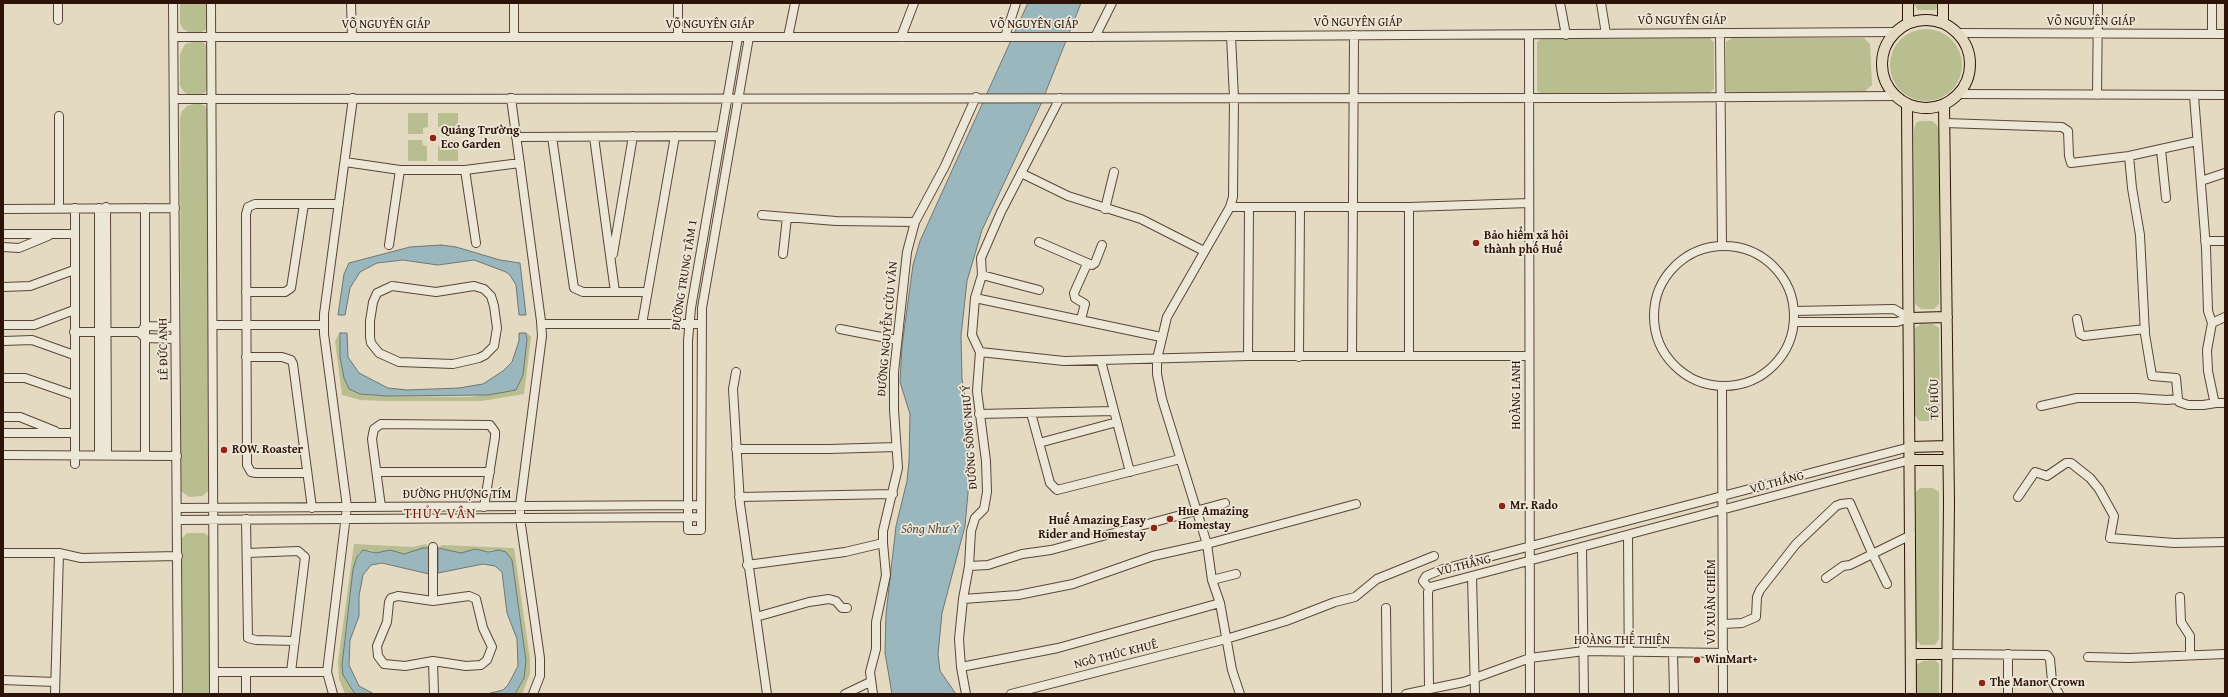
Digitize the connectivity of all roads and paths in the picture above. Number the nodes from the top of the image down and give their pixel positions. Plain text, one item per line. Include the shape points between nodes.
1 (58, 3) edge
2 (173, 3) edge
3 (211, 3) edge
4 (351, 3) edge
5 (514, 3) edge
6 (678, 3) edge
7 (795, 3) edge
8 (914, 3) edge
9 (1016, 3) edge
10 (1112, 3) edge
11 (1560, 3) edge
12 (1601, 3) edge
13 (1908, 3) edge
14 (1943, 3) edge
15 (2098, 3) edge
16 (2212, 3) edge
17 (58, 20) dead end
18 (1908, 23) junction
19 (1943, 23) junction
20 (1895, 32) junction
21 (1720, 33) junction
22 (1957, 33) junction
23 (2098, 33) junction
24 (1606, 34) junction
25 (2212, 34) junction
26 (2225, 34) edge
27 (1354, 35) junction
28 (1529, 35) junction
29 (1566, 35) junction
30 (1231, 36) junction
31 (173, 37) junction
32 (211, 37) junction
33 (352, 37) junction
34 (514, 37) junction
35 (678, 37) junction
36 (738, 37) junction
37 (749, 37) junction
38 (788, 37) junction
39 (901, 37) junction
40 (1006, 37) junction
41 (1095, 37) junction
42 (1958, 94) junction
43 (2097, 95) junction
44 (2225, 95) edge
45 (1895, 96) junction
46 (2194, 96) junction
47 (980, 97) junction
48 (1529, 97) junction
49 (1721, 97) junction
50 (212, 98) junction
51 (353, 98) junction
52 (510, 98) junction
53 (727, 98) junction
54 (739, 98) junction
55 (1057, 98) junction
56 (1234, 98) junction
57 (1354, 98) junction
58 (174, 99) junction
59 (1907, 104) junction
60 (1944, 104) junction
61 (59, 116) dead end
62 (1945, 123) junction
63 (633, 136) junction
64 (675, 136) junction
65 (720, 136) junction
66 (516, 137) junction
67 (552, 137) junction
68 (594, 137) junction
69 (2197, 141) junction
70 (2161, 150) junction
71 (2129, 156) junction
72 (344, 162) junction
73 (520, 164) junction
74 (400, 170) junction
75 (465, 170) junction
76 (1114, 172) dead end
77 (1021, 173) junction
78 (2225, 173) edge
79 (2201, 181) junction
80 (2166, 198) dead end
81 (1529, 203) junction
82 (304, 204) junction
83 (339, 204) junction
84 (1230, 207) junction
85 (1249, 207) junction
86 (1300, 207) junction
87 (1354, 207) junction
88 (1409, 207) junction
89 (59, 208) junction
90 (74, 208) junction
91 (103, 208) junction
92 (145, 208) junction
93 (175, 208) junction
94 (3, 209) edge
95 (1105, 209) junction
96 (762, 215) dead end
97 (787, 217) junction
98 (915, 222) junction
99 (3, 234) edge
100 (52, 234) junction
101 (74, 234) junction
102 (2205, 241) junction
103 (2225, 241) edge
104 (1039, 242) dead end
105 (476, 243) dead end
106 (389, 245) dead end
107 (1102, 245) dead end
108 (1722, 246) junction
109 (3, 247) edge
110 (1204, 251) junction
111 (783, 254) dead end
112 (611, 262) junction
113 (1087, 264) junction
114 (74, 270) junction
115 (982, 275) junction
116 (3, 287) edge
117 (1039, 290) dead end
118 (246, 292) junction
119 (615, 292) junction
120 (647, 292) junction
121 (975, 298) junction
122 (74, 310) junction
123 (1824, 310) junction
124 (1866, 310) junction
125 (1794, 311) junction
126 (1947, 317) junction
127 (2225, 317) edge
128 (1909, 318) junction
129 (1081, 319) junction
130 (2077, 319) dead end
131 (1794, 322) junction
132 (1824, 322) junction
133 (1866, 322) junction
134 (2212, 323) junction
135 (542, 324) junction
136 (642, 324) junction
137 (689, 324) junction
138 (702, 324) junction
139 (3, 325) edge
140 (213, 325) junction
141 (246, 325) junction
142 (324, 325) junction
143 (175, 327) junction
144 (497, 328) joint
145 (840, 329) dead end
146 (2145, 329) junction
147 (74, 332) junction
148 (103, 332) junction
149 (143, 332) junction
150 (1161, 336) junction
151 (175, 338) junction
152 (897, 340) junction
153 (3, 341) edge
154 (980, 352) junction
155 (74, 355) junction
156 (1248, 356) junction
157 (1352, 356) junction
158 (1409, 356) junction
159 (1529, 356) junction
160 (246, 357) junction
161 (1300, 357) junction
162 (1157, 359) junction
163 (1101, 361) junction
164 (736, 372) dead end
165 (3, 378) edge
166 (1722, 387) junction
167 (74, 395) junction
168 (2178, 399) junction
169 (2216, 403) junction
170 (2225, 403) edge
171 (2041, 406) dead end
172 (1114, 411) junction
173 (1031, 413) junction
174 (979, 414) junction
175 (3, 417) edge
176 (1117, 422) junction
177 (3, 433) edge
178 (61, 433) junction
179 (74, 433) junction
180 (1039, 443) junction
181 (1948, 446) junction
182 (896, 447) junction
183 (1910, 447) junction
184 (736, 449) junction
185 (3, 455) edge
186 (74, 455) junction
187 (103, 455) junction
188 (145, 455) junction
189 (177, 456) junction
190 (1180, 459) junction
191 (1910, 460) junction
192 (1948, 460) junction
193 (74, 464) dead end
194 (377, 472) junction
195 (490, 472) junction
196 (1130, 472) junction
197 (307, 473) junction
198 (893, 494) junction
199 (1723, 496) junction
200 (739, 497) junction
201 (2018, 497) dead end
202 (1225, 503) dead end
203 (1356, 504) dead end
204 (688, 505) junction
205 (701, 505) junction
206 (520, 506) junction
207 (347, 507) junction
208 (382, 507) junction
209 (484, 507) junction
210 (177, 508) junction
211 (214, 508) junction
212 (312, 508) junction
213 (1723, 510) junction
214 (1198, 512) junction
215 (688, 517) junction
216 (701, 517) junction
217 (520, 518) junction
218 (214, 519) junction
219 (246, 519) junction
220 (178, 520) junction
221 (346, 520) junction
222 (1628, 535) junction
223 (1911, 535) junction
224 (2225, 542) edge
225 (882, 543) junction
226 (1207, 544) junction
227 (433, 547) dead end
228 (1529, 547) junction
229 (1582, 547) junction
230 (59, 553) junction
231 (247, 553) junction
232 (1872, 553) junction
233 (3, 554) edge
234 (178, 556) junction
235 (1434, 556) dead end
236 (1529, 562) junction
237 (747, 565) junction
238 (969, 566) junction
239 (1236, 574) dead end
240 (1472, 576) junction
241 (1826, 578) dead end
242 (1212, 580) junction
243 (1887, 584) dead end
244 (1430, 587) junction
245 (2180, 597) dead end
246 (963, 598) junction
247 (433, 601) junction
248 (1220, 603) junction
249 (847, 608) dead end
250 (1386, 608) dead end
251 (756, 617) junction
252 (1724, 624) junction
253 (1226, 639) junction
254 (295, 641) junction
255 (1584, 651) junction
256 (1629, 652) junction
257 (1673, 653) junction
258 (1724, 654) junction
259 (1911, 654) junction
260 (1948, 654) junction
261 (2008, 654) junction
262 (2225, 654) edge
263 (2190, 655) junction
264 (2088, 657) dead end
265 (1530, 658) junction
266 (433, 661) junction
267 (960, 667) junction
268 (214, 672) junction
269 (246, 672) junction
270 (291, 672) junction
271 (327, 672) junction
272 (1474, 679) junction
273 (3, 680) edge
274 (55, 682) junction
275 (870, 682) junction
276 (1429, 689) junction
277 (434, 690) edge
278 (55, 694) edge
279 (178, 694) edge
280 (214, 694) edge
281 (246, 694) edge
282 (333, 694) edge
283 (533, 694) edge
284 (766, 694) edge
285 (845, 694) edge
286 (873, 694) edge
287 (966, 694) edge
288 (1011, 694) edge
289 (1240, 694) edge
290 (1387, 694) edge
291 (1406, 694) edge
292 (1475, 694) edge
293 (1530, 694) edge
294 (1584, 694) edge
295 (1629, 694) edge
296 (1674, 694) edge
297 (1723, 694) edge
298 (1911, 694) edge
299 (1947, 694) edge
300 (2008, 694) edge
301 (2059, 694) edge

1 - 17 street
2 - 31 street, LÊ ĐỨC ANH
3 - 32 street
4 - 33 street
5 - 34 street
6 - 35 street
7 - 38 street
8 - 39 street
9 - 40 street
10 - 41 street
11 - 29 street
12 - 24 street
13 - 18 main road
14 - 19 main road
15 - 23 street
16 - 25 street
18 - 19 main road via 1929,20
18 - 20 main road
19 - 22 main road
20 - 21 street, VÕ NGUYÊN GIÁP
20 - 45 main road via 1885,46 1882,64 1885,81
21 - 24 street, VÕ NGUYÊN GIÁP
21 - 49 street
22 - 23 street, VÕ NGUYÊN GIÁP
22 - 42 main road via 1966,47 1969,63 1966,80
23 - 25 street, VÕ NGUYÊN GIÁP
23 - 43 street
24 - 29 street, VÕ NGUYÊN GIÁP
25 - 26 street, VÕ NGUYÊN GIÁP
27 - 28 street, VÕ NGUYÊN GIÁP
27 - 30 street, VÕ NGUYÊN GIÁP
27 - 57 street
28 - 29 street, VÕ NGUYÊN GIÁP
28 - 48 street, HOÀNG LANH
30 - 41 street, VÕ NGUYÊN GIÁP
30 - 56 street
31 - 32 street, VÕ NGUYÊN GIÁP
31 - 58 street, LÊ ĐỨC ANH
32 - 33 street, VÕ NGUYÊN GIÁP
32 - 50 street
33 - 34 street, VÕ NGUYÊN GIÁP
34 - 35 street, VÕ NGUYÊN GIÁP
35 - 36 street, VÕ NGUYÊN GIÁP
36 - 37 street, VÕ NGUYÊN GIÁP
36 - 53 street, ĐƯỜNG TRUNG TÂM 1
37 - 38 street, VÕ NGUYÊN GIÁP
37 - 54 street, ĐƯỜNG TRUNG TÂM 1
38 - 39 street, VÕ NGUYÊN GIÁP
39 - 40 street, VÕ NGUYÊN GIÁP
40 - 41 street, VÕ NGUYÊN GIÁP
42 - 43 street
42 - 60 main road
43 - 46 street
44 - 46 street
45 - 49 street
45 - 59 main road
46 - 69 street
47 - 54 street
47 - 55 street
47 - 98 street, ĐƯỜNG NGUYỄN CỬU VÂN
48 - 49 street
48 - 57 street
48 - 81 street, HOÀNG LANH
49 - 108 street
50 - 51 street
50 - 58 street
50 - 140 street
51 - 52 street
51 - 72 street
52 - 53 street
52 - 66 street
53 - 54 street
53 - 65 street, ĐƯỜNG TRUNG TÂM 1
54 - 138 street, ĐƯỜNG TRUNG TÂM 1 via 702,308
55 - 56 street
55 - 77 street, ĐƯỜNG SÔNG NHƯ Ý
56 - 57 street
56 - 84 street via 1234,174
57 - 87 street
58 - 93 street, LÊ ĐỨC ANH
59 - 60 main road via 1929,108
59 - 128 main road
60 - 62 main road, TỐ HỮU
61 - 89 street
62 - 71 street via 2062,126 2068,131 2071,163
62 - 126 main road, TỐ HỮU
63 - 64 street
63 - 68 street
63 - 112 street
64 - 65 street
64 - 120 street
65 - 137 street, ĐƯỜNG TRUNG TÂM 1
66 - 67 street
66 - 73 street
67 - 68 street
67 - 119 street via 574,288 583,292
68 - 112 street
69 - 70 street
69 - 79 street
70 - 71 street
70 - 80 street
71 - 146 street via 2140,235
72 - 74 street
72 - 83 street
73 - 75 street
73 - 135 street
74 - 75 street
74 - 106 street
75 - 105 street
76 - 95 street
77 - 95 street via 1068,196
77 - 115 street, ĐƯỜNG SÔNG NHƯ Ý via 981,258
78 - 79 street
79 - 102 street
81 - 88 street
81 - 159 street, HOÀNG LANH
82 - 83 street
82 - 118 street via 291,288 285,292
82 - 118 street via 248,206
83 - 142 street
84 - 85 street
84 - 110 street
85 - 86 street
85 - 156 street
86 - 87 street
86 - 161 street
87 - 88 street
87 - 157 street
88 - 158 street
89 - 90 street
89 - 94 street
90 - 91 street
90 - 101 street
91 - 92 street
91 - 148 street
92 - 93 street
92 - 149 street
93 - 143 street, LÊ ĐỨC ANH
95 - 110 street via 1141,219
96 - 97 street
97 - 98 street via 836,221
97 - 111 street
98 - 152 street, ĐƯỜNG NGUYỄN CỬU VÂN via 907,252
99 - 100 street
100 - 101 street
100 - 109 street via 20,248
101 - 114 street
102 - 103 street
102 - 134 street via 2208,311
104 - 113 street via 1075,256
107 - 113 street via 1093,265
108 - 125 street via 1748,250 1771,264 1787,285
108 - 166 street via 1696,251 1674,267 1659,290 1654,316 1659,343 1674,366 1696,381
110 - 150 street via 1175,301
112 - 119 street
113 - 129 street via 1074,293 1075,298 1085,304
114 - 116 street via 30,286
114 - 122 street
115 - 117 street
115 - 121 street, ĐƯỜNG SÔNG NHƯ Ý
118 - 141 street
119 - 120 street
120 - 136 street
121 - 129 street
121 - 154 street, ĐƯỜNG SÔNG NHƯ Ý via 972,335
122 - 139 street via 34,325
122 - 147 street
123 - 124 street
123 - 125 street
123 - 132 street
124 - 128 street via 1894,309
124 - 133 street
125 - 131 street
126 - 128 main road
126 - 181 main road, TỐ HỮU
127 - 134 street
128 - 133 street via 1897,322
128 - 183 main road
129 - 150 street
130 - 146 street via 2080,334 2084,336
131 - 132 street
131 - 166 street via 1787,348 1771,369 1748,382
132 - 133 street
134 - 169 street via 2207,350 2208,371
135 - 136 street
135 - 206 street
136 - 137 street
137 - 138 street
137 - 204 street, ĐƯỜNG TRUNG TÂM 1
138 - 205 street, ĐƯỜNG TRUNG TÂM 1
140 - 141 street
140 - 211 street
141 - 142 street
141 - 160 street
142 - 207 street
143 - 149 street
143 - 151 street, LÊ ĐỨC ANH
144 - 144 street via 491,296 484,289 474,286 436,292 386,287 374,297 370,321 371,343 378,353 399,362 413,363 453,364 479,358 494,346
145 - 152 street
146 - 168 street via 2152,376 2176,378
147 - 148 street
147 - 155 street
148 - 149 street
148 - 187 street
149 - 151 street
149 - 188 street
150 - 162 street
151 - 189 street, LÊ ĐỨC ANH
152 - 182 street, ĐƯỜNG NGUYỄN CỬU VÂN via 894,380
153 - 155 street via 32,340
154 - 163 street via 1064,361
154 - 174 street, ĐƯỜNG SÔNG NHƯ Ý via 977,391
155 - 167 street
156 - 161 street
156 - 162 street
157 - 158 street
157 - 161 street
158 - 159 street
159 - 228 street, HOÀNG LANH
160 - 197 street via 282,357 291,360
160 - 197 street via 248,469 256,473
162 - 163 street
162 - 190 street via 1162,399
163 - 172 street
164 - 184 street via 733,389
165 - 167 street via 25,378
166 - 199 street, VŨ XUÂN CHIÊM
167 - 179 street
168 - 169 street via 2182,404 2188,405
168 - 171 street via 2077,398
169 - 170 street
172 - 173 street
172 - 176 street
173 - 174 street
173 - 180 street
174 - 238 street, ĐƯỜNG SÔNG NHƯ Ý via 986,461 987,492 984,509 975,518 971,531
175 - 178 street via 20,416
176 - 180 street
176 - 196 street
177 - 178 street
178 - 179 street
179 - 186 street
180 - 196 street via 1050,483 1057,490
181 - 183 main road
181 - 192 main road, TỐ HỮU
182 - 184 street
182 - 198 street, ĐƯỜNG NGUYỄN CỬU VÂN via 898,468
183 - 191 main road
183 - 199 street, VŨ THẮNG
184 - 200 street
185 - 186 street
186 - 187 street
186 - 193 street
187 - 188 street
188 - 189 street
189 - 210 street, LÊ ĐỨC ANH
190 - 196 street
190 - 214 street
191 - 192 main road
191 - 213 street, VŨ THẮNG
191 - 223 main road
192 - 260 main road, TỐ HỮU
194 - 195 street
194 - 195 street via 372,434 377,425 381,424 490,425 495,432
194 - 208 street
195 - 209 street
197 - 212 street
198 - 200 street
198 - 225 street, ĐƯỜNG NGUYỄN CỬU VÂN
199 - 213 street, VŨ XUÂN CHIÊM
199 - 228 street, VŨ THẮNG
200 - 237 street
201 - 224 street via 2034,472 2047,476 2066,463 2071,463 2099,489 2114,516 2110,538 2174,543
202 - 214 street
203 - 226 street
204 - 205 street, ĐƯỜNG PHƯỢNG TÍM
204 - 206 street, ĐƯỜNG PHƯỢNG TÍM
204 - 215 street, ĐƯỜNG TRUNG TÂM 1
205 - 216 street, ĐƯỜNG TRUNG TÂM 1
206 - 209 street, ĐƯỜNG PHƯỢNG TÍM
206 - 217 street
207 - 208 street, ĐƯỜNG PHƯỢNG TÍM
207 - 212 street, ĐƯỜNG PHƯỢNG TÍM
207 - 221 street
208 - 209 street, ĐƯỜNG PHƯỢNG TÍM
210 - 211 street, ĐƯỜNG PHƯỢNG TÍM
210 - 220 street, LÊ ĐỨC ANH
211 - 212 street, ĐƯỜNG PHƯỢNG TÍM
211 - 218 street
213 - 222 street, VŨ THẮNG
213 - 252 street, VŨ XUÂN CHIÊM
214 - 226 street
214 - 238 street via 1051,550 1022,554 988,565
215 - 216 street, ĐƯỜNG PHƯỢNG TÍM
215 - 216 street, ĐƯỜNG TRUNG TÂM 1 via 688,530 701,530
215 - 217 street, ĐƯỜNG PHƯỢNG TÍM
217 - 221 street, ĐƯỜNG PHƯỢNG TÍM
217 - 283 street via 540,658 540,676
218 - 219 street, ĐƯỜNG PHƯỢNG TÍM
218 - 220 street, ĐƯỜNG PHƯỢNG TÍM
218 - 268 street
219 - 221 street, ĐƯỜNG PHƯỢNG TÍM
219 - 231 street
220 - 234 street, LÊ ĐỨC ANH
221 - 271 street
222 - 229 street, VŨ THẮNG
222 - 256 street
223 - 232 street
223 - 259 main road
225 - 237 street via 845,552
225 - 275 street, ĐƯỜNG NGUYỄN CỬU VÂN via 886,575 876,622 876,649
226 - 242 street
226 - 246 street via 1153,556 1073,584 1018,595
227 - 247 street
228 - 236 street, HOÀNG LANH
228 - 244 street, VŨ THẮNG via 1428,575 1423,582
229 - 236 street, VŨ THẮNG
229 - 255 street
230 - 233 street
230 - 234 street via 81,558
230 - 274 street
231 - 254 street via 248,638
231 - 254 street via 298,551 305,557
232 - 241 street via 1843,566
232 - 243 street
232 - 252 street via 1850,503 1836,506 1796,544 1760,590 1756,617 1742,623
234 - 279 street, LÊ ĐỨC ANH
235 - 253 street, NGÔ THÚC KHUÊ via 1377,579 1355,597
236 - 240 street, VŨ THẮNG
236 - 265 street, HOÀNG LANH
237 - 251 street
238 - 246 street, ĐƯỜNG SÔNG NHƯ Ý
239 - 242 street
240 - 244 street, VŨ THẮNG
240 - 272 street
242 - 248 street
244 - 276 street
245 - 263 street via 2181,622 2190,636
246 - 267 street, ĐƯỜNG SÔNG NHƯ Ý via 959,639
247 - 266 street via 398,596 391,598 387,622 377,651 380,660 389,666
247 - 266 street via 469,596 476,599 483,628 492,647 490,656 481,665 466,666
248 - 253 street
248 - 267 street via 1058,648
249 - 251 street via 842,608 836,601 829,599
250 - 290 street
251 - 284 street
252 - 258 street, VŨ XUÂN CHIÊM
253 - 288 street, NGÔ THÚC KHUÊ
253 - 289 street
254 - 270 street
255 - 256 street, HOÀNG THẾ THIỆN
255 - 265 street, HOÀNG THẾ THIỆN
255 - 294 street
256 - 257 street, HOÀNG THẾ THIỆN
256 - 295 street
257 - 258 street, HOÀNG THẾ THIỆN
257 - 296 street
258 - 297 street, VŨ XUÂN CHIÊM
259 - 260 main road
259 - 298 main road
260 - 261 street
260 - 299 main road, TỐ HỮU
261 - 300 street
261 - 301 street via 2047,655 2050,659 2052,681
262 - 263 street
263 - 264 street
265 - 272 street, HOÀNG THẾ THIỆN
265 - 293 street, HOÀNG LANH
266 - 277 street
267 - 287 street, ĐƯỜNG SÔNG NHƯ Ý
268 - 269 street
268 - 280 street
269 - 270 street
269 - 281 street
270 - 271 street
271 - 282 street
272 - 276 street, HOÀNG THẾ THIỆN
272 - 292 street
273 - 274 street
274 - 278 street
275 - 285 street
275 - 286 street, ĐƯỜNG NGUYỄN CỬU VÂN
276 - 291 street, HOÀNG THẾ THIỆN

